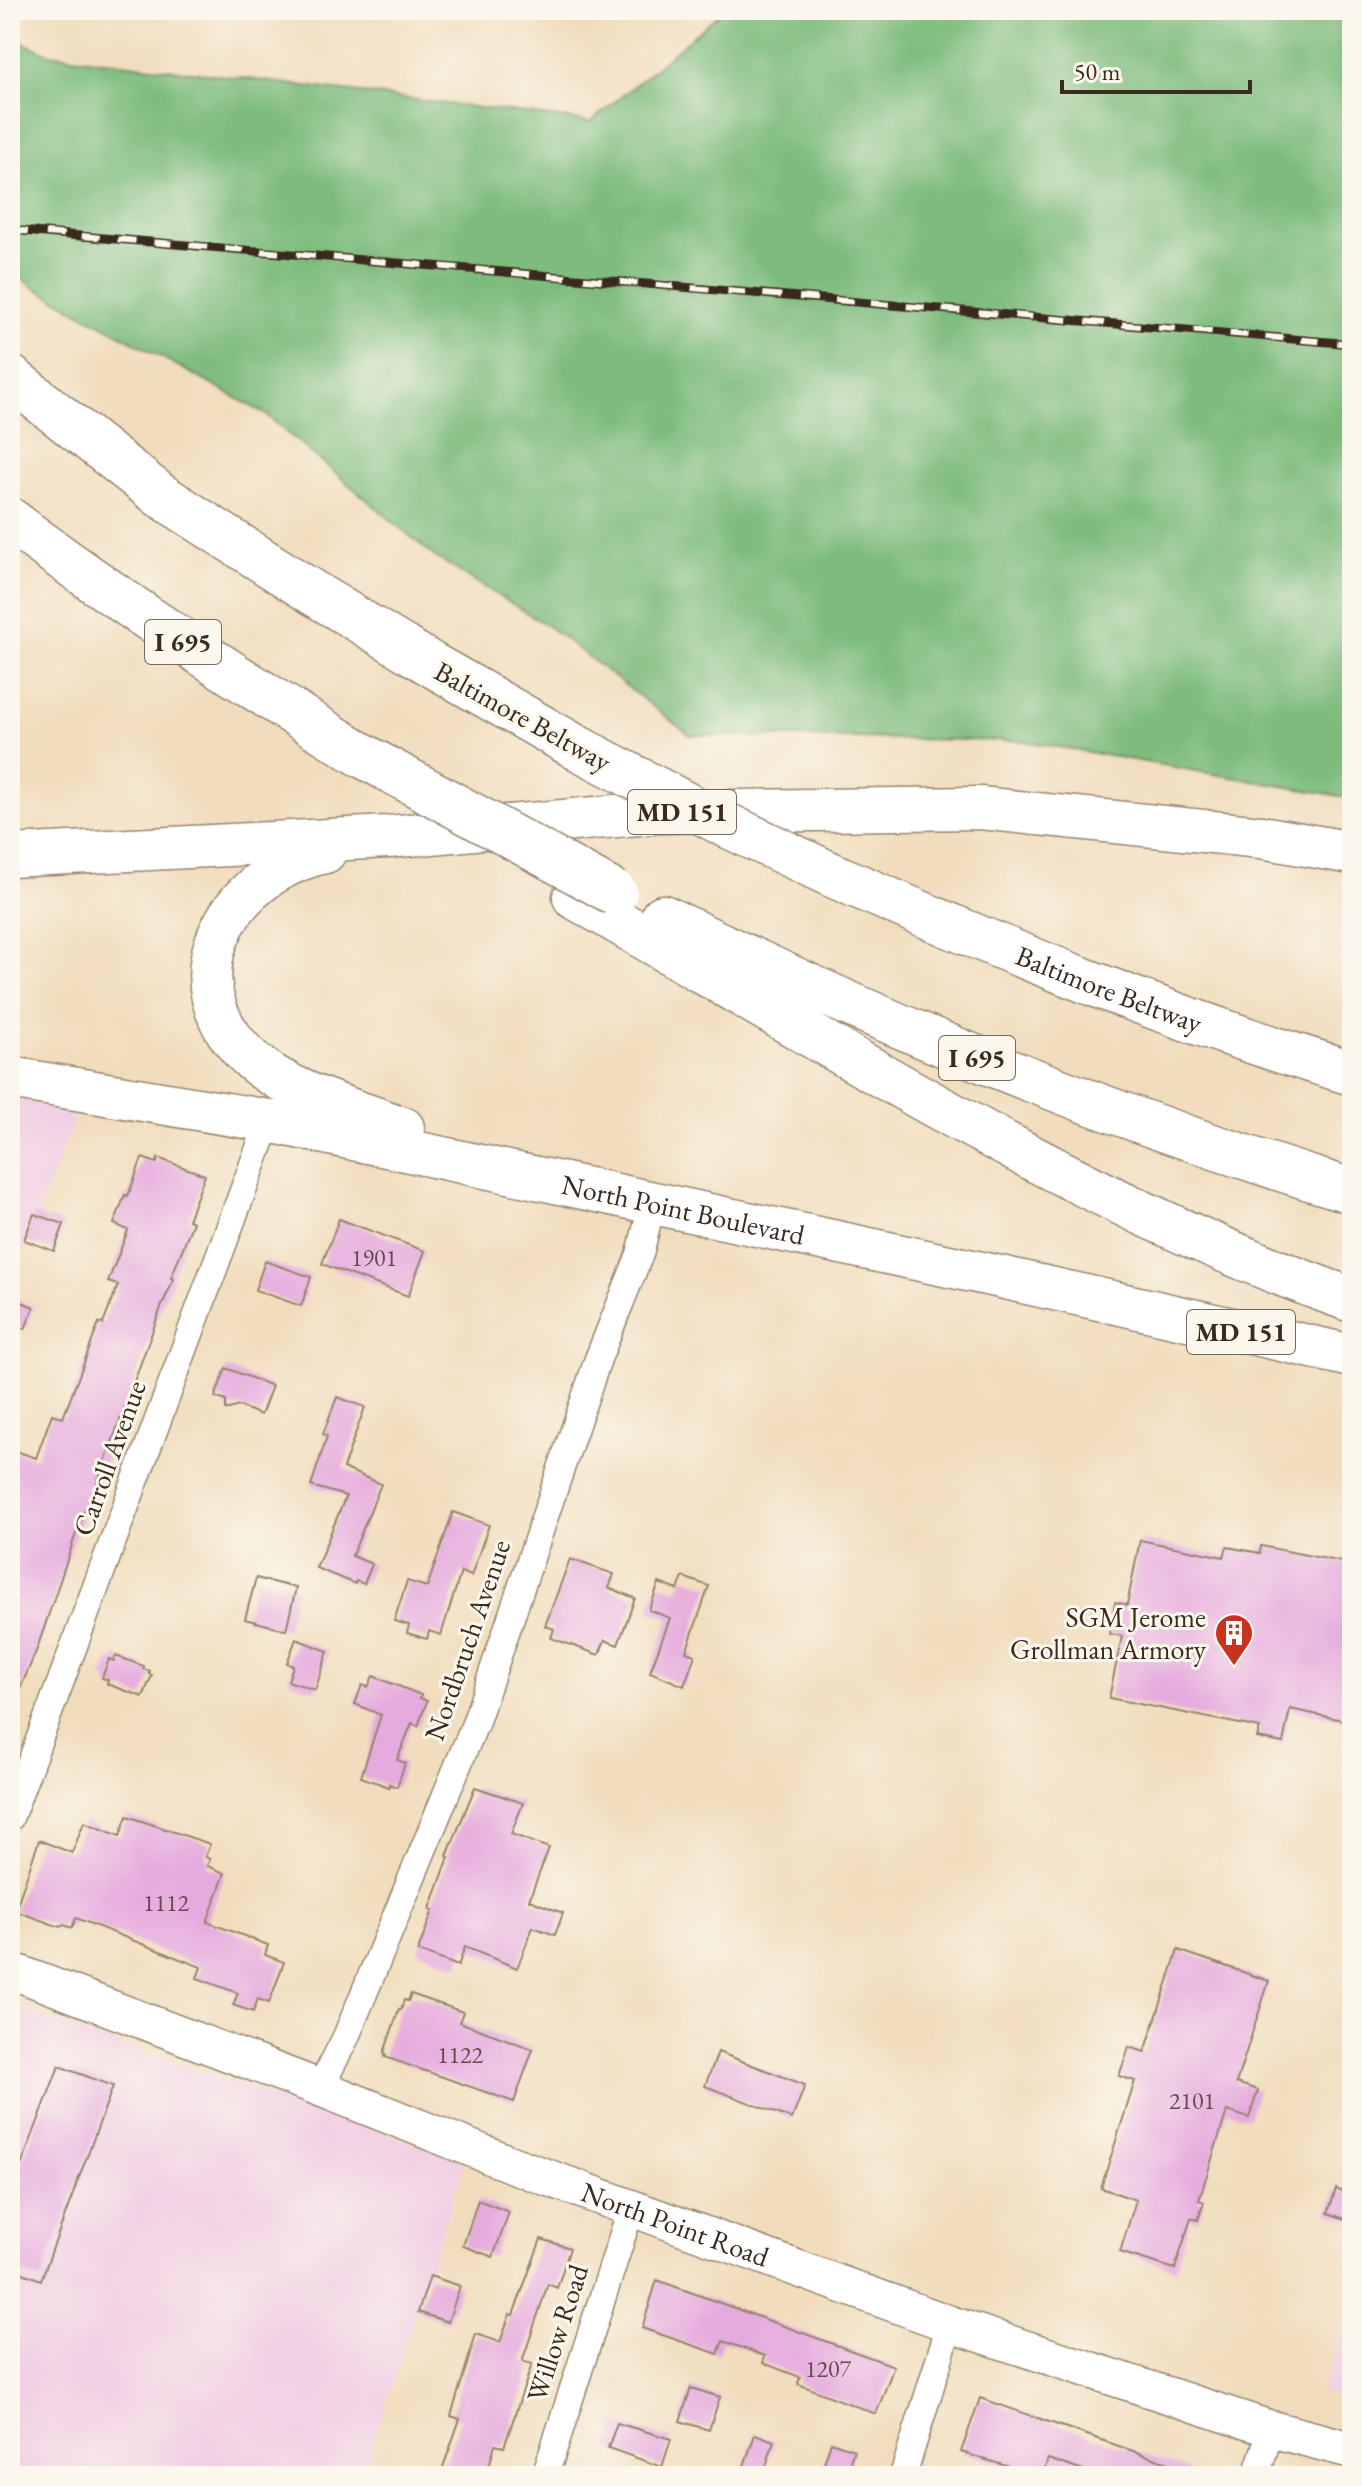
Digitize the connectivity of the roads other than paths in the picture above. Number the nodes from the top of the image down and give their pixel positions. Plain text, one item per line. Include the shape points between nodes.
1 (10, 351) edge
2 (10, 377) edge
3 (10, 520) edge
4 (315, 594) junction
5 (388, 837) junction
6 (1352, 853) edge
7 (10, 856) edge
8 (830, 874) junction
9 (595, 895) junction
10 (1352, 1046) edge
11 (1352, 1073) edge
12 (10, 1078) edge
13 (269, 1121) junction
14 (533, 1176) junction
15 (1352, 1191) edge
16 (652, 1204) junction
17 (1352, 1300) edge
18 (1352, 1356) edge
19 (10, 1818) edge
20 (10, 1970) edge
21 (320, 2088) junction
22 (631, 2209) junction
23 (950, 2324) junction
24 (1271, 2429) junction
25 (1352, 2450) edge
26 (545, 2476) edge
27 (903, 2476) edge
28 (1256, 2476) edge

1 - 4 highway
2 - 4 highway, Baltimore Beltway via 160,495
3 - 9 highway, I 695, bridge via 240,681
4 - 8 highway, Baltimore Beltway, bridge via 576,747
5 - 6 main road, MD 151 via 660,812 980,808 1261,837
5 - 7 main road, MD 151
5 - 14 main road via 303,856 272,873 234,908 212,952 210,972 220,1016 235,1041 271,1075
8 - 10 highway via 1140,982
8 - 11 highway, Baltimore Beltway via 1132,999
9 - 15 highway, I 695 via 1105,1109
9 - 17 highway via 842,1052 1044,1163 1226,1251
12 - 13 main road, North Point Boulevard / MD 151
13 - 14 main road, North Point Boulevard / MD 151
13 - 19 street, Carroll Avenue
14 - 16 main road, North Point Boulevard / MD 151
16 - 18 main road, North Point Boulevard / MD 151
16 - 21 street, Nordbruch Avenue via 640,1254 598,1359 475,1724
20 - 21 street, North Point Road
21 - 22 street, North Point Road
22 - 23 street, North Point Road
22 - 26 street, Willow Road
23 - 24 street, North Point Road
23 - 27 street
24 - 25 street, North Point Road
24 - 28 street

